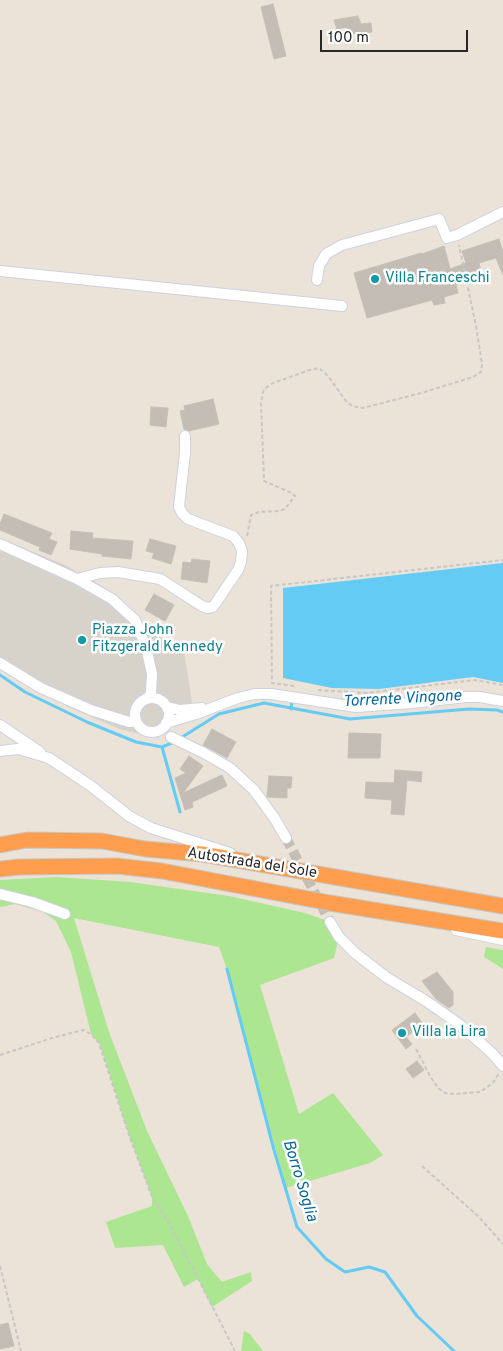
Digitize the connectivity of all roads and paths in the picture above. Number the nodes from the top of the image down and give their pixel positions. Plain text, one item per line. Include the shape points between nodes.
1 (503, 212) edge
2 (457, 235) junction
3 (0, 271) edge
4 (318, 280) dead end
5 (342, 306) dead end
6 (185, 436) dead end
7 (247, 540) dead end
8 (0, 544) edge
9 (503, 560) edge
10 (77, 579) junction
11 (0, 663) edge
12 (152, 674) junction
13 (503, 685) edge
14 (297, 687) dead end
15 (314, 690) dead end
16 (143, 701) junction
17 (503, 701) edge
18 (166, 706) junction
19 (211, 708) junction
20 (136, 721) junction
21 (0, 725) edge
22 (165, 725) junction
23 (151, 732) junction
24 (171, 737) junction
25 (0, 751) edge
26 (49, 758) junction
27 (286, 838) tunnel mouth
28 (0, 845) edge
29 (274, 866) junction
30 (0, 869) edge
31 (0, 894) edge
32 (330, 903) junction
33 (503, 906) edge
34 (65, 914) dead end
35 (330, 922) tunnel mouth
36 (503, 932) edge
37 (503, 940) edge
38 (416, 1049) dead end
39 (0, 1055) edge
40 (502, 1065) edge
41 (422, 1166) dead end
42 (503, 1244) edge
43 (0, 1266) edge
44 (20, 1351) edge
45 (235, 1351) edge

1 - 2 street
2 - 4 street via 447,238 439,219 342,245 325,255 318,266
2 - 7 path via 476,326 482,364 480,372 474,377 421,394 363,408 346,401 319,368 264,389 261,403 264,481 295,496 285,509 251,515
3 - 5 street
6 - 10 street via 179,507 188,519 233,536 242,551 238,570 213,607 202,606 160,579 118,572
8 - 10 street
9 - 14 path via 271,586 272,683
10 - 12 street via 112,599 135,620
11 - 20 street via 41,688 91,710 129,722
12 - 16 street via 150,696
12 - 18 street
13 - 15 path via 474,680 367,693
16 - 18 street via 153,698
16 - 20 street via 136,710
17 - 19 street via 466,697 356,707 255,694
18 - 19 street via 180,710
18 - 22 street
19 - 22 street
20 - 23 street
21 - 26 street
22 - 23 street
22 - 24 street
23 - 24 street
24 - 27 street via 230,768 254,790
25 - 26 street via 18,749
26 - 29 street via 129,816 151,828
28 - 29 highway, Autostrada del Sole via 27,840 102,840
29 - 33 highway, Autostrada del Sole
30 - 32 highway, Autostrada del Sole via 18,866 117,866 162,871
31 - 34 street
32 - 36 highway, Autostrada del Sole
32 - 37 street
35 - 40 street via 338,936 355,952 386,977 458,1024
38 - 40 path via 438,1088 455,1094 480,1092 493,1083
39 - 45 path via 83,1030 98,1043 152,1197
41 - 42 path via 478,1216
43 - 44 path

